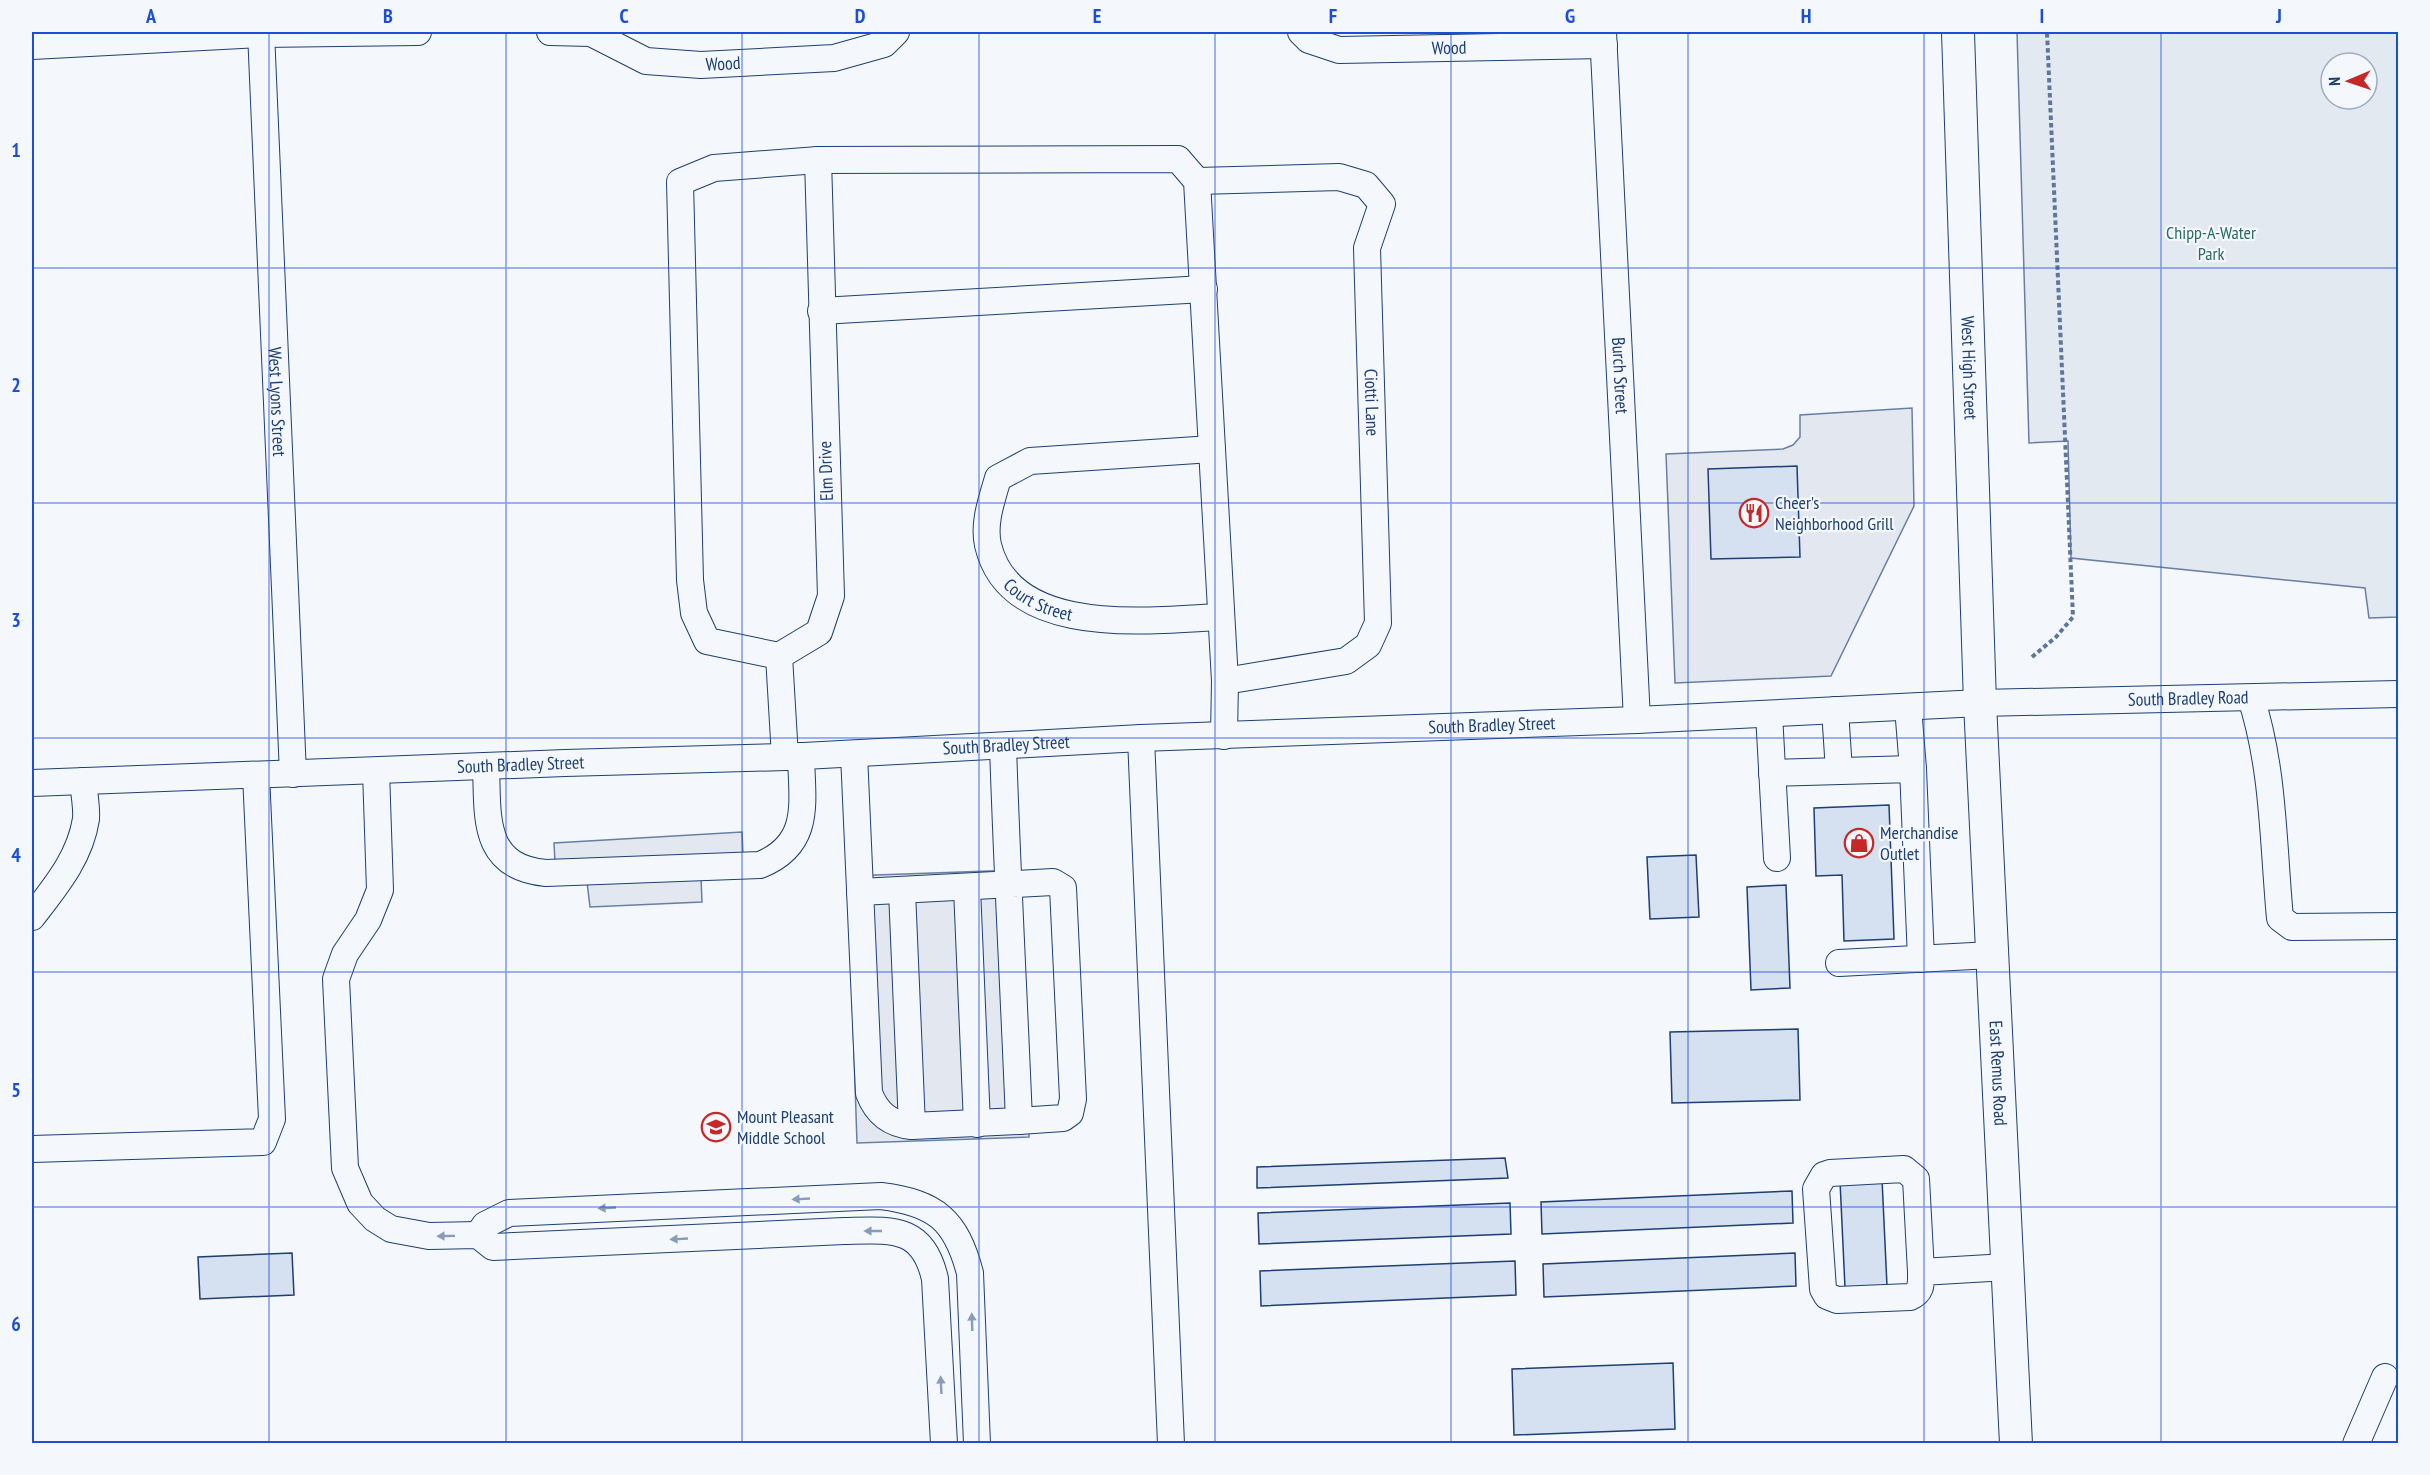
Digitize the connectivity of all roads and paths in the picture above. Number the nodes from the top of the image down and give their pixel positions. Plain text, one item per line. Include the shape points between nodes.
1 (418, 32) edge
2 (550, 32) edge
3 (591, 32) edge
4 (896, 32) edge
5 (1301, 32) edge
6 (1958, 32) edge
7 (2047, 32) edge
8 (261, 33) edge
9 (1603, 38) edge
10 (32, 46) edge
11 (818, 160) junction
12 (1197, 181) junction
13 (1204, 289) junction
14 (821, 312) junction
15 (1212, 449) junction
16 (1221, 617) junction
17 (779, 656) junction
18 (2032, 657) dead end
19 (1225, 681) junction
20 (2398, 694) edge
21 (2252, 698) junction
22 (1980, 703) junction
23 (1908, 707) junction
24 (1835, 710) junction
25 (1769, 714) junction
26 (1637, 720) junction
27 (1224, 736) junction
28 (1141, 738) junction
29 (1003, 746) junction
30 (854, 754) junction
31 (793, 757) junction
32 (486, 766) junction
33 (1913, 770) junction
34 (376, 771) junction
35 (1839, 771) junction
36 (1772, 773) junction
37 (293, 774) junction
38 (256, 775) junction
39 (83, 781) junction
40 (32, 783) edge
41 (1777, 858) dead end
42 (1009, 885) junction
43 (967, 888) junction
44 (902, 891) junction
45 (860, 892) junction
46 (32, 917) edge
47 (2398, 926) edge
48 (1992, 955) junction
49 (1921, 959) junction
50 (1839, 963) dead end
51 (1019, 1122) junction
52 (977, 1124) junction
53 (912, 1126) junction
54 (32, 1149) edge
55 (478, 1235) junction
56 (2007, 1267) junction
57 (1921, 1272) junction
58 (2385, 1377) dead end
59 (945, 1443) edge
60 (977, 1443) edge
61 (1171, 1443) edge
62 (2016, 1443) edge
63 (2356, 1443) edge

1 - 8 street
2 - 3 street, Wood
3 - 4 street, Wood via 646,62 701,65 834,58 884,44
5 - 9 street, Wood via 1309,40 1339,50
6 - 22 main road, West High Street
7 - 18 path via 2073,617
8 - 10 street
8 - 37 street, West Lyons Street
9 - 26 street, Burch Street
11 - 12 street via 1178,159
11 - 14 street, Elm Drive
11 - 17 street via 714,168 680,182 694,613 707,641
12 - 13 street
12 - 19 street, Ciotti Lane via 1339,177 1366,185 1382,204 1367,248 1378,623 1368,645 1346,661
13 - 14 street
13 - 15 street
14 - 17 street, Elm Drive via 831,596 819,632
15 - 16 street
15 - 16 street, Court Street via 1030,461 998,478 987,516 988,545 1000,574 1021,594 1051,611 1113,621
16 - 19 street
17 - 31 street
19 - 27 street
20 - 21 street, South Bradley Road
21 - 22 street, South Bradley Road
21 - 47 street via 2271,789 2280,918 2292,927
22 - 23 street, South Bradley Street
22 - 48 main road, East Remus Road
23 - 24 street, South Bradley Street
23 - 33 street
24 - 25 street, South Bradley Street
24 - 35 street
25 - 26 street, South Bradley Street
25 - 36 street
26 - 27 street, South Bradley Street
27 - 28 street, South Bradley Street
28 - 29 street, South Bradley Street
28 - 61 street
29 - 30 street, South Bradley Street
29 - 42 street
30 - 31 street, South Bradley Street
30 - 45 street
31 - 32 street, South Bradley Street
31 - 32 street via 802,815 800,830 773,860 760,865 566,872 528,871 502,855 489,828
32 - 34 street, South Bradley Street
33 - 35 street
33 - 49 street
34 - 37 street, South Bradley Street
55 -> 34 street via 429,1236 391,1229 360,1203 345,1168 336,979 345,954 368,920 380,890
35 - 36 street
36 - 41 street
37 - 38 street, South Bradley Street
38 - 39 street, South Bradley Street
38 - 54 street via 272,1119 263,1142
39 - 40 street, South Bradley Street
39 - 46 street via 86,817 77,851
42 - 43 street
42 - 51 street
42 - 51 street via 1053,882 1063,888 1065,901 1071,1113 1063,1118
43 - 44 street
43 - 52 street
44 - 45 street
44 - 53 street
45 - 53 street via 869,1093 881,1114 899,1125
48 - 49 street
48 - 56 main road, East Remus Road
49 - 50 street
51 - 52 street
52 - 53 street
59 -> 55 street via 931,1258 901,1233 844,1231 493,1247
60 -> 55 street via 970,1274 963,1246 952,1228 922,1205 881,1196 509,1213 486,1225
56 - 57 street
56 - 62 main road, East Remus Road
57 - 57 street via 1921,1288 1910,1297 1837,1300 1827,1296 1823,1288 1816,1189 1824,1175 1904,1169 1916,1179
58 - 63 street

